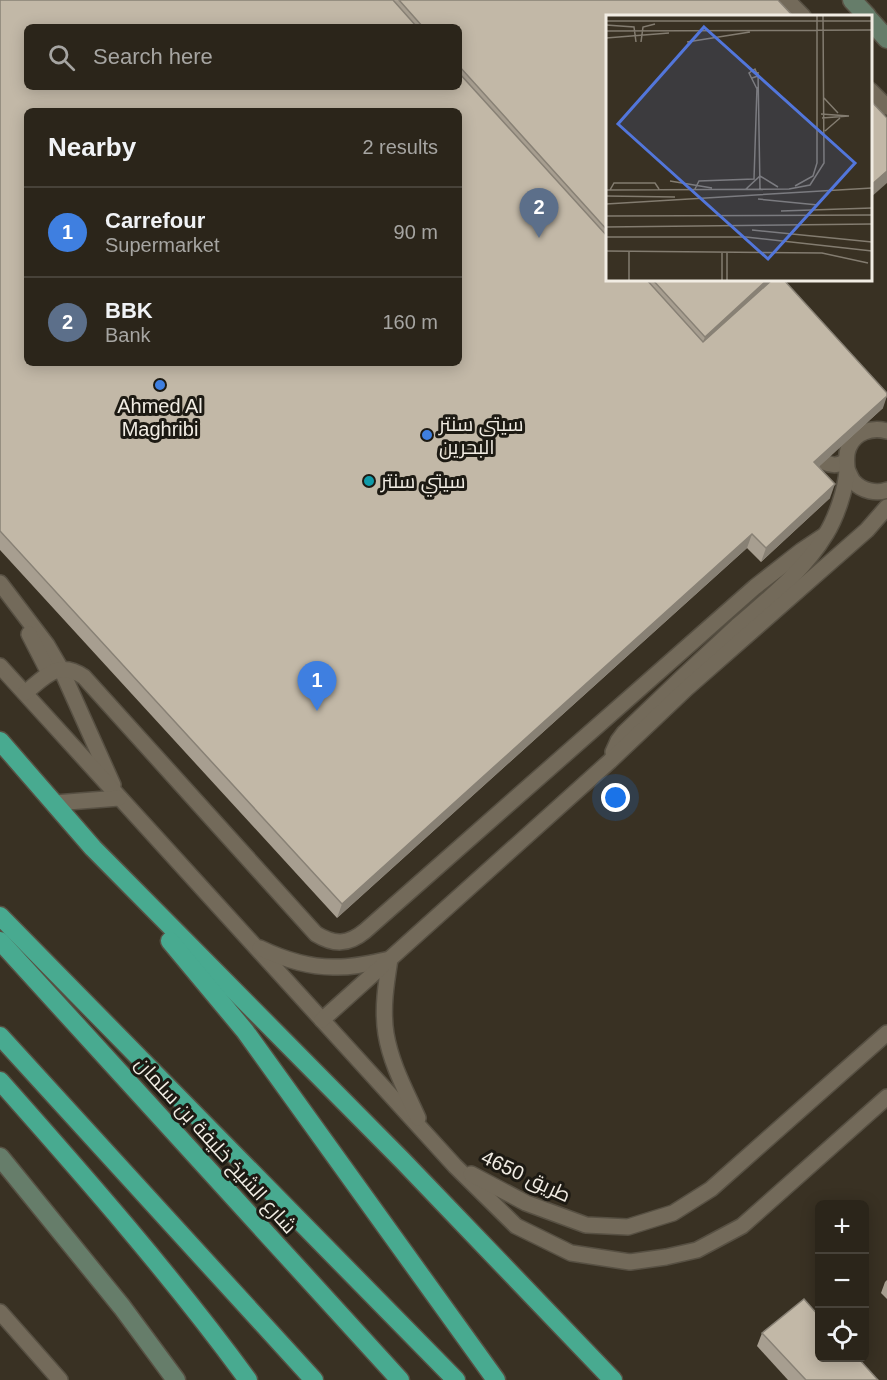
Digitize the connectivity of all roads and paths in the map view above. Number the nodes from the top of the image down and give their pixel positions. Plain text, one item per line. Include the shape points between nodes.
1 (787, 0) edge
2 (852, 0) edge
3 (802, 15) edge
4 (866, 15) edge
5 (872, 22) edge
6 (887, 39) edge
7 (872, 92) edge
8 (887, 107) edge
9 (887, 430) edge
10 (824, 462) edge
11 (846, 465) junction
12 (887, 490) edge
13 (887, 507) edge
14 (825, 535) junction
15 (3, 586) edge
16 (666, 664) junction
17 (0, 666) edge
18 (55, 671) junction
19 (683, 684) junction
20 (25, 693) junction
21 (0, 741) edge
22 (119, 798) junction
23 (55, 803) junction
24 (93, 848) junction
25 (0, 916) edge
26 (0, 940) edge
27 (254, 945) junction
28 (390, 959) junction
29 (322, 1020) junction
30 (887, 1033) edge
31 (0, 1036) edge
32 (0, 1081) edge
33 (887, 1097) edge
34 (425, 1132) junction
35 (0, 1157) edge
36 (455, 1166) junction
37 (0, 1312) edge
38 (60, 1380) edge
39 (176, 1380) edge
40 (248, 1380) edge
41 (314, 1380) edge
42 (400, 1380) edge
43 (456, 1380) edge
44 (496, 1380) edge
45 (614, 1380) edge

1 - 3 lane
2 - 4 main road
5 - 6 main road
7 - 8 lane
9 - 11 lane via 870,429 858,436 849,447
10 - 11 lane
11 - 12 lane via 854,483 867,490
11 - 14 lane via 841,500
13 - 19 lane via 867,530
14 - 16 lane via 778,568
14 - 19 lane via 792,576
15 - 18 lane via 47,645
16 - 18 lane via 359,936 345,942 316,934 84,677 75,670
16 - 19 lane
17 - 20 lane
18 - 20 lane
18 - 22 lane
19 - 28 lane via 610,761
20 - 22 lane
21 - 23 highway
22 - 23 lane
22 - 27 lane
23 - 24 highway
24 - 44 highway via 245,1031
24 - 45 highway
25 - 43 highway
26 - 42 highway, شارع الشيخ خليفة بن سلمان
27 - 28 lane via 279,957 333,967
27 - 29 lane
28 - 29 lane
28 - 34 lane via 385,994 386,1034 398,1073
29 - 34 lane
30 - 36 lane, طريق 4650 via 711,1189 673,1213 628,1227 586,1225 526,1203
31 - 41 highway
32 - 40 highway via 70,1160
33 - 36 lane, طريق 4650 via 742,1226 697,1250 666,1257 630,1262 571,1253 516,1226
34 - 36 lane
35 - 39 main road
37 - 38 lane

